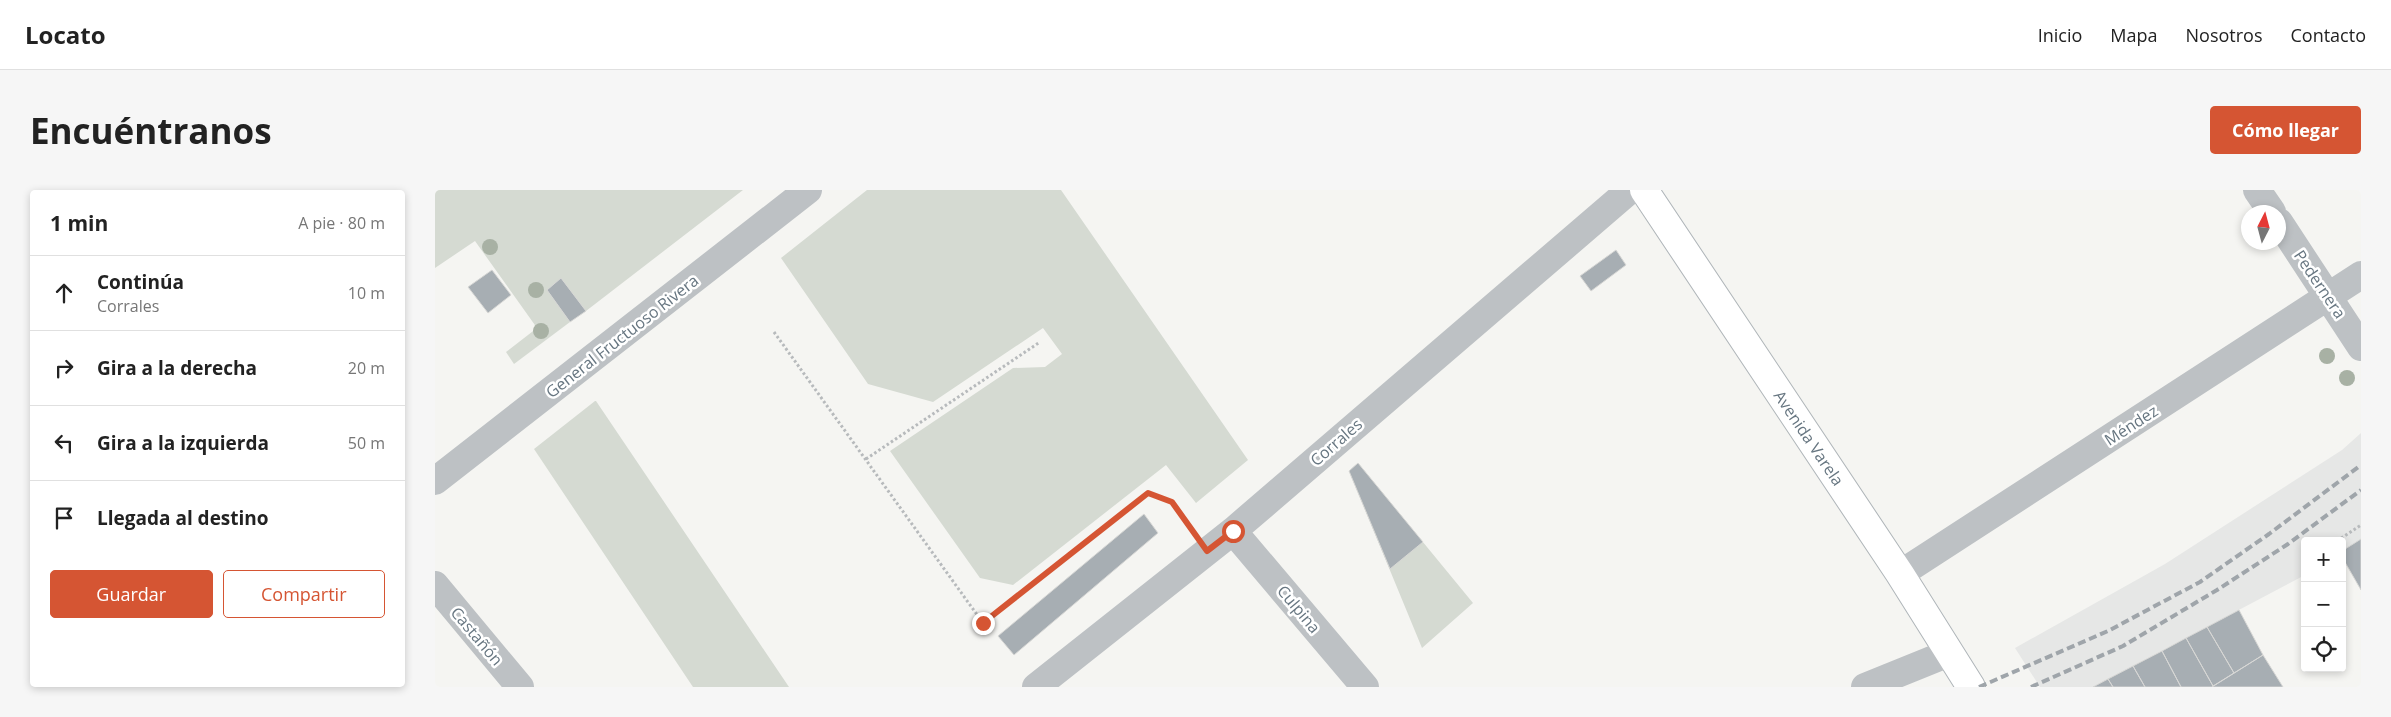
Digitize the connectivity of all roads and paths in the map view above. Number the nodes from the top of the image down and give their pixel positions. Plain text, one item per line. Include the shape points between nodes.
1 (808, 190) edge
2 (1630, 190) edge
3 (1644, 190) edge
4 (2257, 190) edge
5 (2267, 205) edge
6 (2286, 233) edge
7 (2361, 275) edge
8 (2328, 296) junction
9 (775, 332) dead end
10 (1040, 342) dead end
11 (2361, 347) edge
12 (866, 459) junction
13 (435, 481) edge
14 (2361, 525) edge
15 (1233, 531) junction
16 (2343, 537) edge
17 (1207, 551) junction
18 (1900, 574) junction
19 (435, 585) edge
20 (1949, 653) junction
21 (520, 687) edge
22 (1036, 687) edge
23 (1365, 687) edge
24 (1865, 687) edge
25 (1971, 687) edge

1 - 13 street, General Fructuoso Rivera
2 - 15 street, Corrales
3 - 18 main road, Avenida Varela
4 - 5 street
6 - 8 street, Pedernera
7 - 8 street, Méndez
8 - 11 street, Pedernera
8 - 18 street, Méndez
9 - 12 path
10 - 12 path
12 - 17 path via 983,623 1148,493 1172,502
14 - 16 path
15 - 17 street, Corrales
15 - 23 street, Culpina
17 - 22 street, Corrales
18 - 20 main road, Avenida Varela
19 - 21 street, Castañón
20 - 24 street
20 - 25 main road, Avenida Varela

